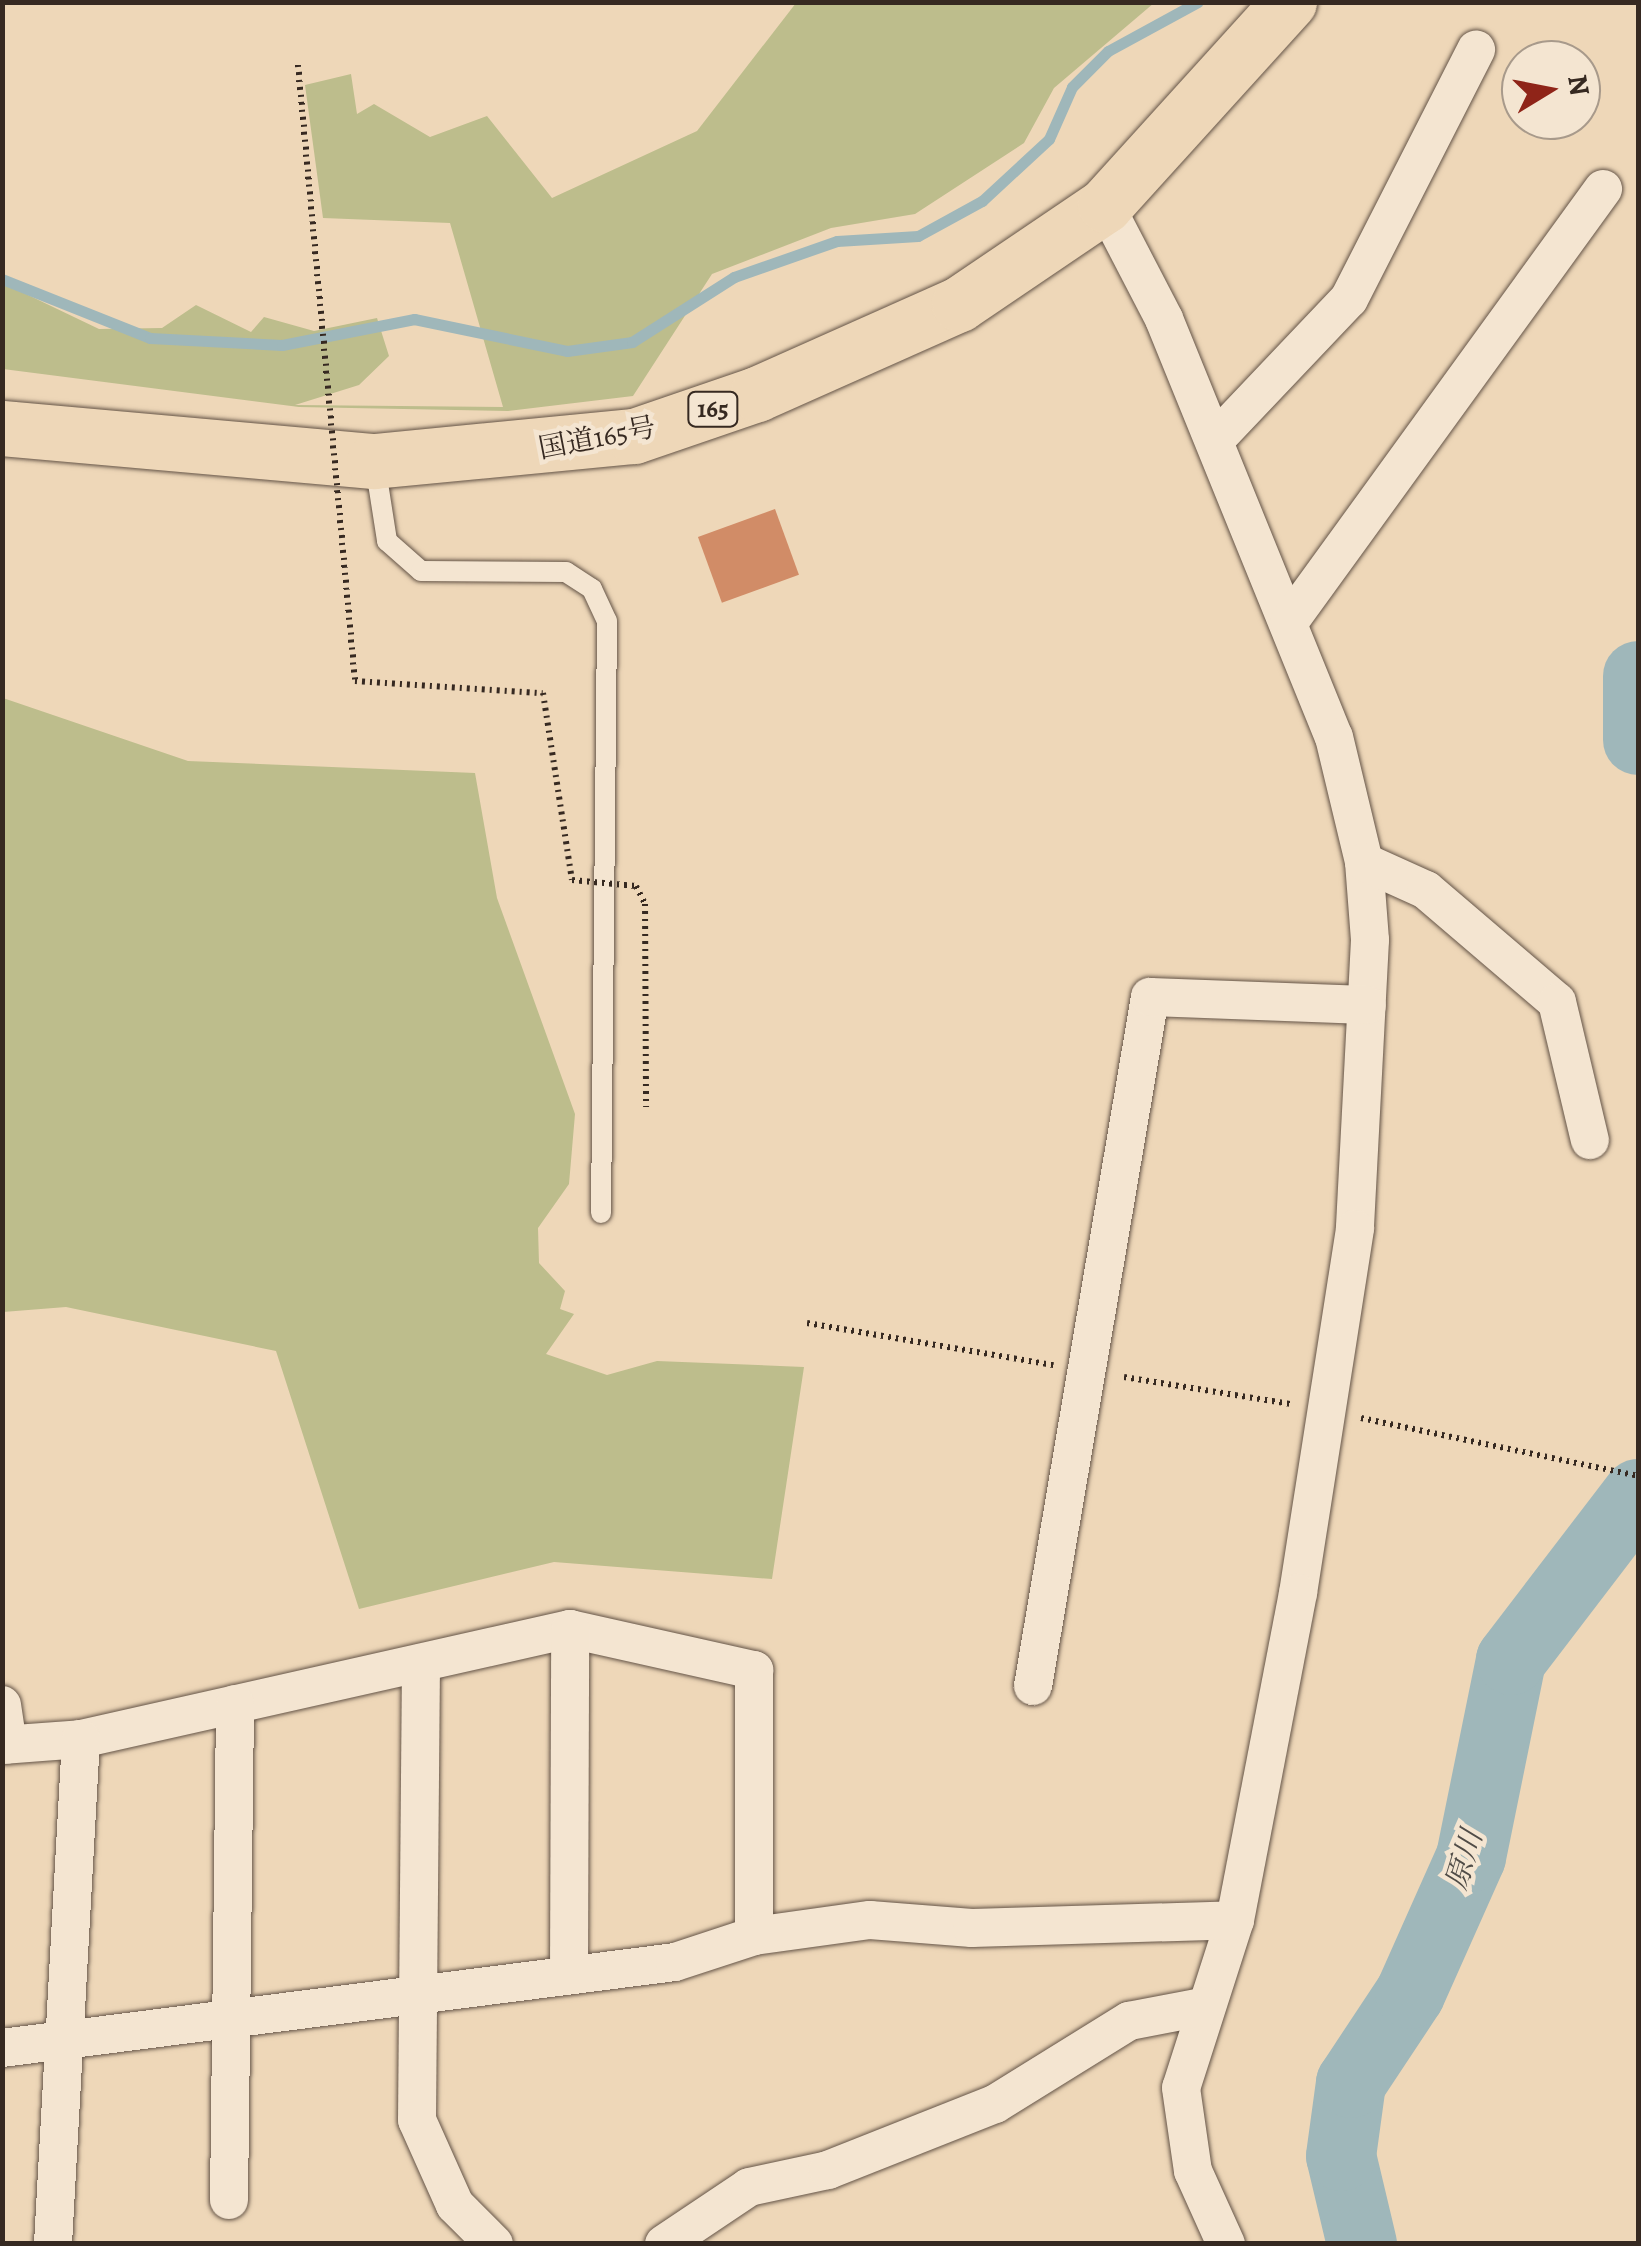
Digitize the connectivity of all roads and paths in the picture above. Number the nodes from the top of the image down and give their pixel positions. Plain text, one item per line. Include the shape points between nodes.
1 (1289, 2) edge
2 (1476, 50) dead end
3 (298, 66) dead end
4 (1603, 189) dead end
5 (1105, 205) junction
6 (2, 428) edge
7 (1216, 439) junction
8 (374, 461) junction
9 (1289, 622) junction
10 (1364, 862) junction
11 (1367, 1005) junction
12 (646, 1107) dead end
13 (1590, 1140) dead end
14 (601, 1212) dead end
15 (1365, 1420) dead end
16 (1638, 1476) edge
17 (570, 1629) junction
18 (420, 1663) junction
19 (1034, 1686) dead end
20 (2, 1704) edge
21 (235, 1704) junction
22 (81, 1739) junction
23 (5, 1745) edge
24 (1235, 1920) junction
25 (754, 1936) junction
26 (570, 1974) junction
27 (415, 1997) junction
28 (1207, 2006) junction
29 (232, 2022) junction
30 (64, 2041) junction
31 (2, 2048) edge
32 (229, 2200) dead end
33 (53, 2244) edge
34 (494, 2244) edge
35 (664, 2244) edge
36 (1226, 2244) edge

1 - 5 highway, 国道165号 / 165
2 - 7 street via 1350,299
3 - 12 path, bridge via 355,681 543,694 572,880 636,886 646,904
4 - 9 street
5 - 7 street
5 - 8 highway, 国道165号 / 165 via 958,304 757,394 634,436
6 - 8 highway, 国道165号 / 165
7 - 9 street
8 - 14 lane via 387,541 422,572 566,572 592,589 608,621
9 - 10 street via 1334,737
10 - 11 street
10 - 13 street via 1426,890 1558,1002
11 - 19 street via 1150,997
11 - 24 street via 1355,1229
15 - 16 path
17 - 18 street
17 - 25 street via 754,1670
17 - 26 street
18 - 21 street
18 - 27 street
20 - 23 street
21 - 22 street
21 - 29 street
22 - 23 street
22 - 30 street
24 - 25 street via 972,1928 870,1920
24 - 28 street
25 - 26 street via 675,1962
26 - 27 street
27 - 29 street
27 - 34 street via 417,2120 455,2205
28 - 35 street via 1129,2021 994,2104 828,2170 749,2188
28 - 36 street via 1181,2088 1193,2171
29 - 30 street
29 - 32 street
30 - 31 street
30 - 33 street

